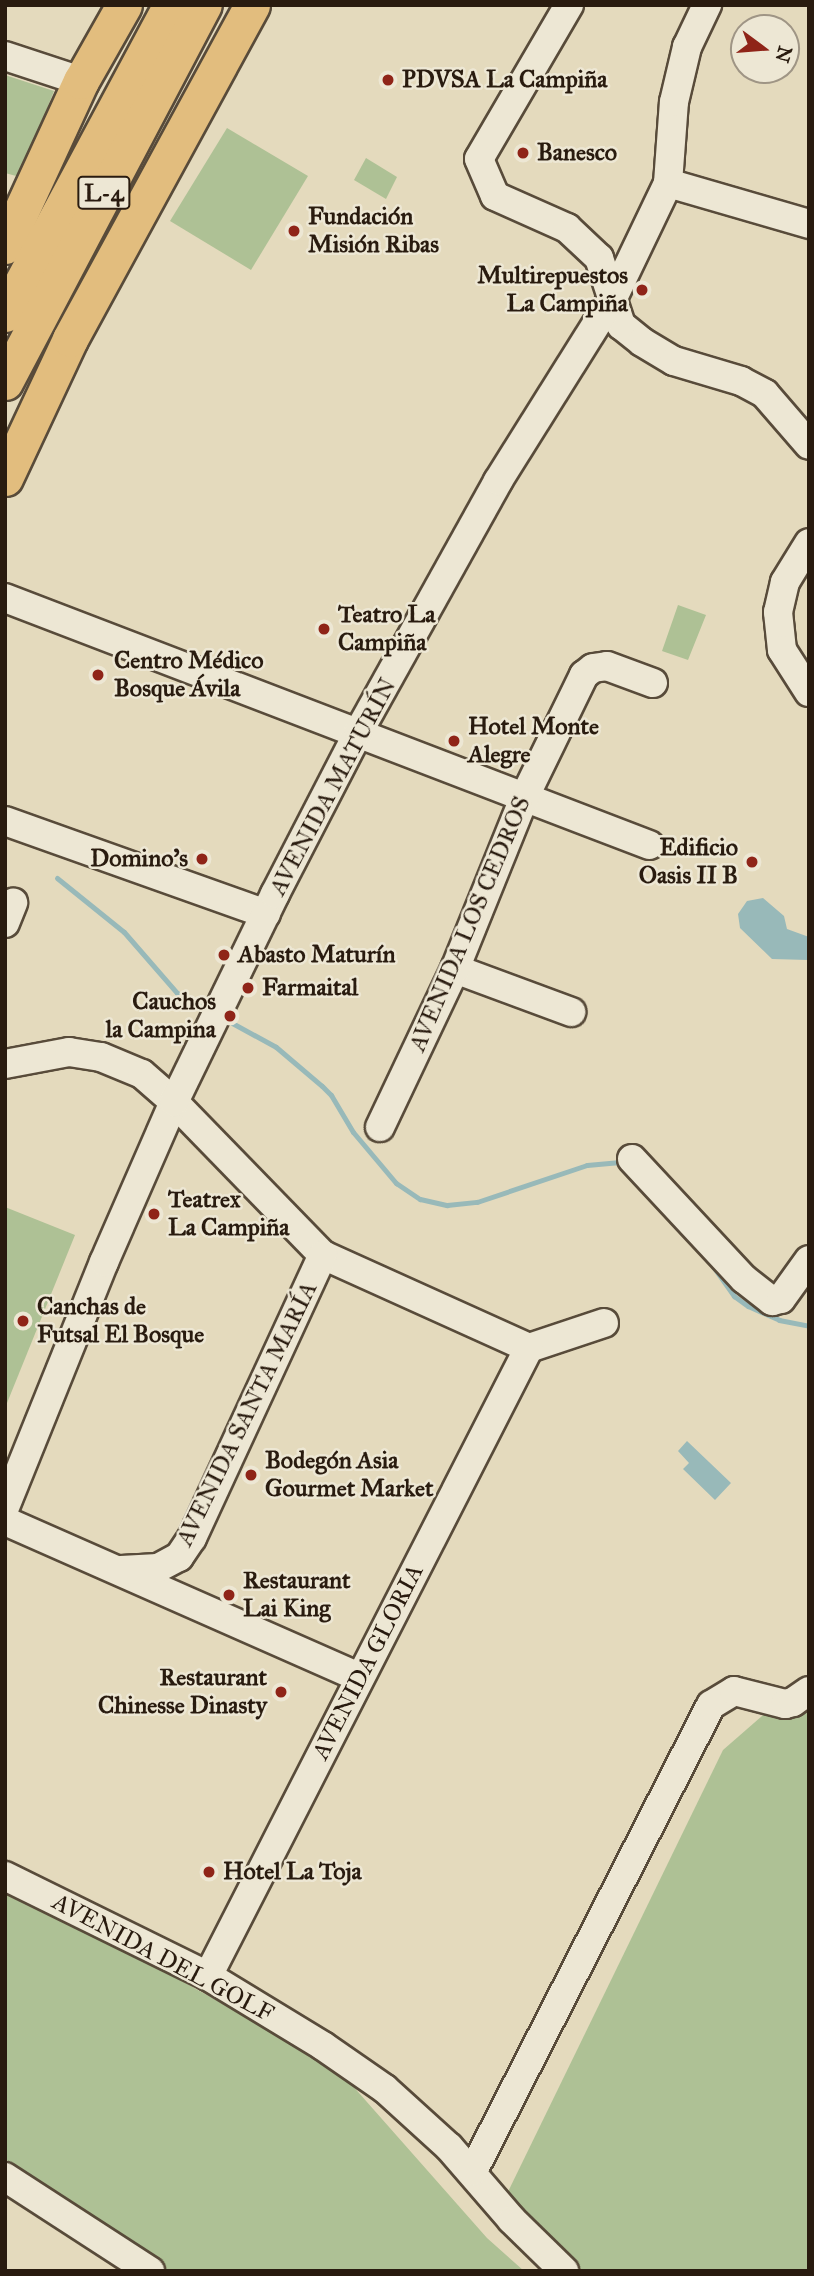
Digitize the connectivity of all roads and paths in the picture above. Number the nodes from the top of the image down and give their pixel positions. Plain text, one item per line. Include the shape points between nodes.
1 (124, 5) edge
2 (146, 5) edge
3 (171, 5) edge
4 (204, 5) edge
5 (230, 5) edge
6 (252, 5) edge
7 (569, 5) edge
8 (708, 5) edge
9 (5, 57) edge
10 (81, 81) junction
11 (668, 183) junction
12 (32, 189) junction
13 (809, 224) edge
14 (5, 246) edge
15 (613, 298) junction
16 (5, 314) edge
17 (5, 382) edge
18 (33, 416) junction
19 (809, 445) edge
20 (5, 460) edge
21 (5, 478) edge
22 (809, 543) edge
23 (5, 598) edge
24 (653, 683) dead end
25 (809, 692) edge
26 (359, 732) junction
27 (525, 796) junction
28 (5, 821) edge
29 (649, 845) dead end
30 (266, 914) junction
31 (454, 969) junction
32 (571, 1012) dead end
33 (5, 1064) edge
34 (174, 1102) junction
35 (380, 1127) dead end
36 (632, 1158) dead end
37 (323, 1255) junction
38 (809, 1260) edge
39 (604, 1322) dead end
40 (529, 1348) junction
41 (5, 1507) edge
42 (5, 1521) edge
43 (121, 1570) junction
44 (359, 1677) junction
45 (809, 1691) edge
46 (5, 1875) edge
47 (208, 1976) junction
48 (473, 2171) junction
49 (5, 2177) edge
50 (150, 2271) edge
51 (564, 2271) edge

1 - 10 main road, L-4
2 - 12 main road, L-4 via 69,145
3 - 16 main road, L-4
4 - 17 main road, L-4
5 - 18 main road, L-4 via 70,296
6 - 18 main road, L-4
7 - 15 street via 479,159 495,196 567,228 599,258
8 - 11 street via 687,47 674,102
9 - 10 street
10 - 12 main road, L-4
11 - 13 street
11 - 15 street, AVENIDA MATURÍN
12 - 14 main road, L-4
15 - 19 street via 621,325 642,342 674,362 741,381 765,394
15 - 26 street, AVENIDA MATURÍN via 498,481
18 - 20 main road, L-4
18 - 21 main road, L-4
22 - 25 street via 785,582 778,612 782,650
23 - 26 street
24 - 27 street, AVENIDA LOS CEDROS via 607,666 583,675
26 - 27 street
26 - 30 street, AVENIDA MATURÍN
27 - 29 street
27 - 31 street, AVENIDA LOS CEDROS
28 - 30 street
30 - 34 street, AVENIDA MATURÍN
31 - 32 street
31 - 35 street, AVENIDA LOS CEDROS
33 - 34 street via 69,1052 101,1057 142,1074
34 - 37 street
34 - 41 street, AVENIDA MATURÍN via 103,1262
36 - 38 street via 744,1279 772,1301 781,1299
37 - 40 street
37 - 43 street, AVENIDA SANTA MARÍA via 192,1538 179,1556 158,1568
39 - 40 street
40 - 44 street, AVENIDA GLORIA
42 - 43 street
43 - 44 street
44 - 47 street, AVENIDA GLORIA
45 - 48 street via 785,1704 734,1692 711,1705
46 - 47 street, AVENIDA DEL GOLF
47 - 48 street, AVENIDA DEL GOLF via 385,2089
48 - 51 street, AVENIDA DEL GOLF via 512,2220
49 - 50 street

